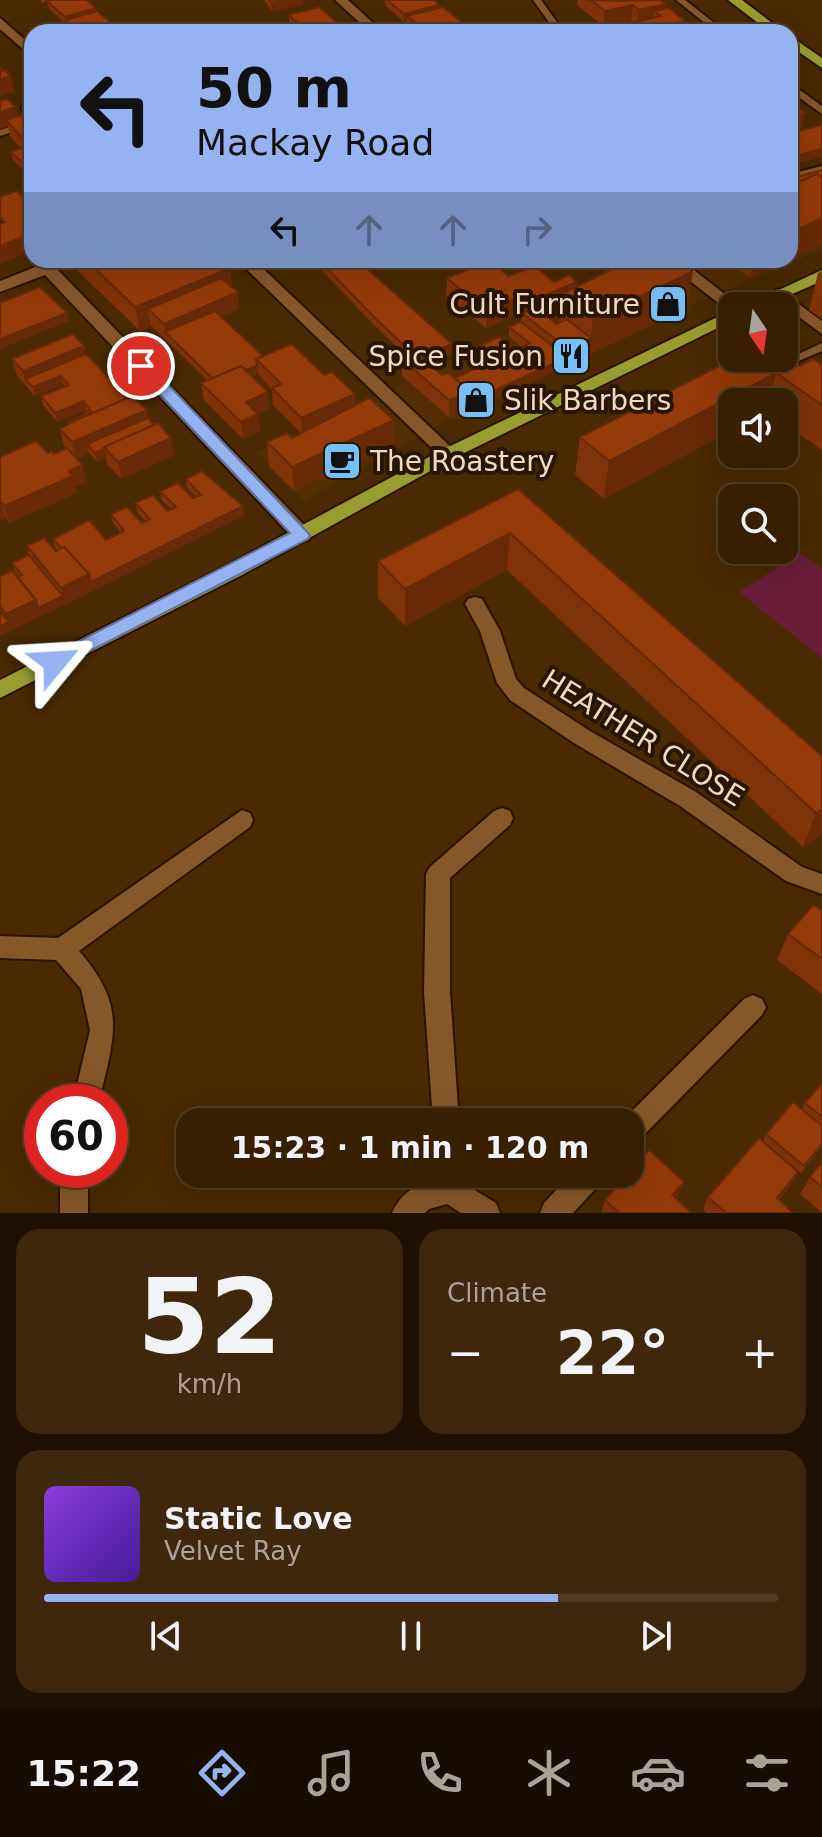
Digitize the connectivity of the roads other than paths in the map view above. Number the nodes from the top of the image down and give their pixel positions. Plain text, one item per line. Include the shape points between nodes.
1 (341, 0) edge
2 (537, 0) edge
3 (680, 0) edge
4 (734, 0) edge
5 (0, 22) edge
6 (368, 24) edge
7 (554, 24) edge
8 (712, 24) edge
9 (767, 24) edge
10 (24, 45) edge
11 (798, 46) edge
12 (822, 64) edge
13 (798, 92) edge
14 (822, 111) edge
15 (24, 125) edge
16 (0, 133) edge
17 (822, 169) edge
18 (798, 175) edge
19 (47, 268) joint
20 (253, 268) edge
21 (678, 268) edge
22 (822, 275) edge
23 (0, 287) edge
24 (783, 292) edge
25 (718, 296) edge
26 (798, 310) edge
27 (718, 322) edge
28 (822, 329) edge
29 (822, 347) edge
30 (807, 378) edge
31 (448, 454) junction
32 (302, 535) junction
33 (475, 604) dead end
34 (0, 690) edge
35 (502, 818) dead end
36 (242, 820) dead end
37 (822, 884) edge
38 (0, 947) edge
39 (62, 949) junction
40 (753, 1007) dead end
41 (90, 1084) edge
42 (445, 1108) edge
43 (644, 1117) edge
44 (74, 1188) edge
45 (437, 1188) edge
46 (458, 1188) edge
47 (577, 1188) edge
48 (74, 1213) edge
49 (406, 1213) edge
50 (486, 1213) edge
51 (554, 1213) edge

1 - 6 street
2 - 7 lane
3 - 8 lane
4 - 9 main road
5 - 10 street
11 - 12 main road
13 - 14 lane
15 - 16 lane
17 - 18 lane
19 - 23 street
19 - 32 street
20 - 31 street
21 - 25 street
22 - 24 main road
26 - 28 street
27 - 31 main road
29 - 30 lane via 785,363
31 - 32 main road
32 - 34 main road
33 - 37 street, HEATHER CLOSE via 507,683 517,694 688,799 794,874
35 - 42 street via 438,874 437,992
36 - 39 street
38 - 39 street
39 - 41 street via 92,984 103,1030
40 - 43 street
44 - 48 street
45 - 49 street
46 - 50 street
47 - 51 street

